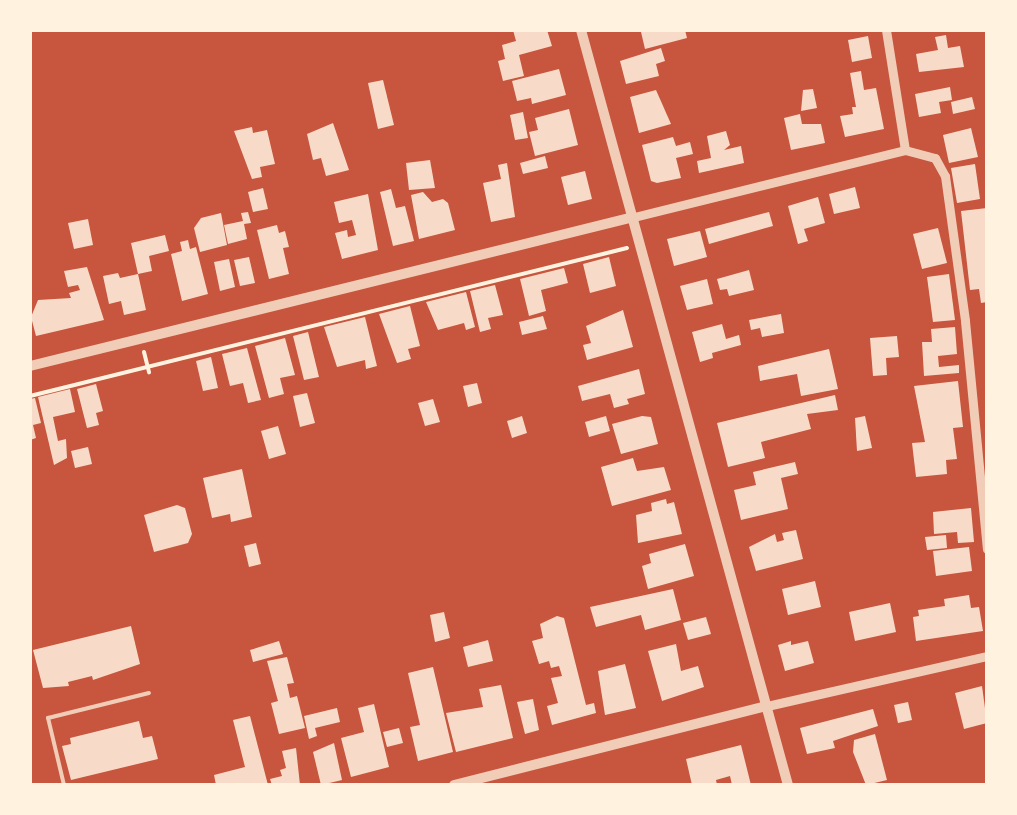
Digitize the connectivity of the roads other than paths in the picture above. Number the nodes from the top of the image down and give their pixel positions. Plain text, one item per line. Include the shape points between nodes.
1 (581, 30) edge
2 (886, 30) edge
3 (905, 150) junction
4 (630, 218) junction
5 (30, 366) edge
6 (987, 549) edge
7 (987, 656) edge
8 (148, 694) dead end
9 (767, 706) junction
10 (64, 785) edge
11 (454, 785) edge
12 (788, 785) edge

1 - 4 street
2 - 3 street
3 - 4 street
3 - 6 street via 927,152 945,176
4 - 5 street
4 - 9 street
7 - 9 street
8 - 10 lane via 48,718
9 - 11 street
9 - 12 street

